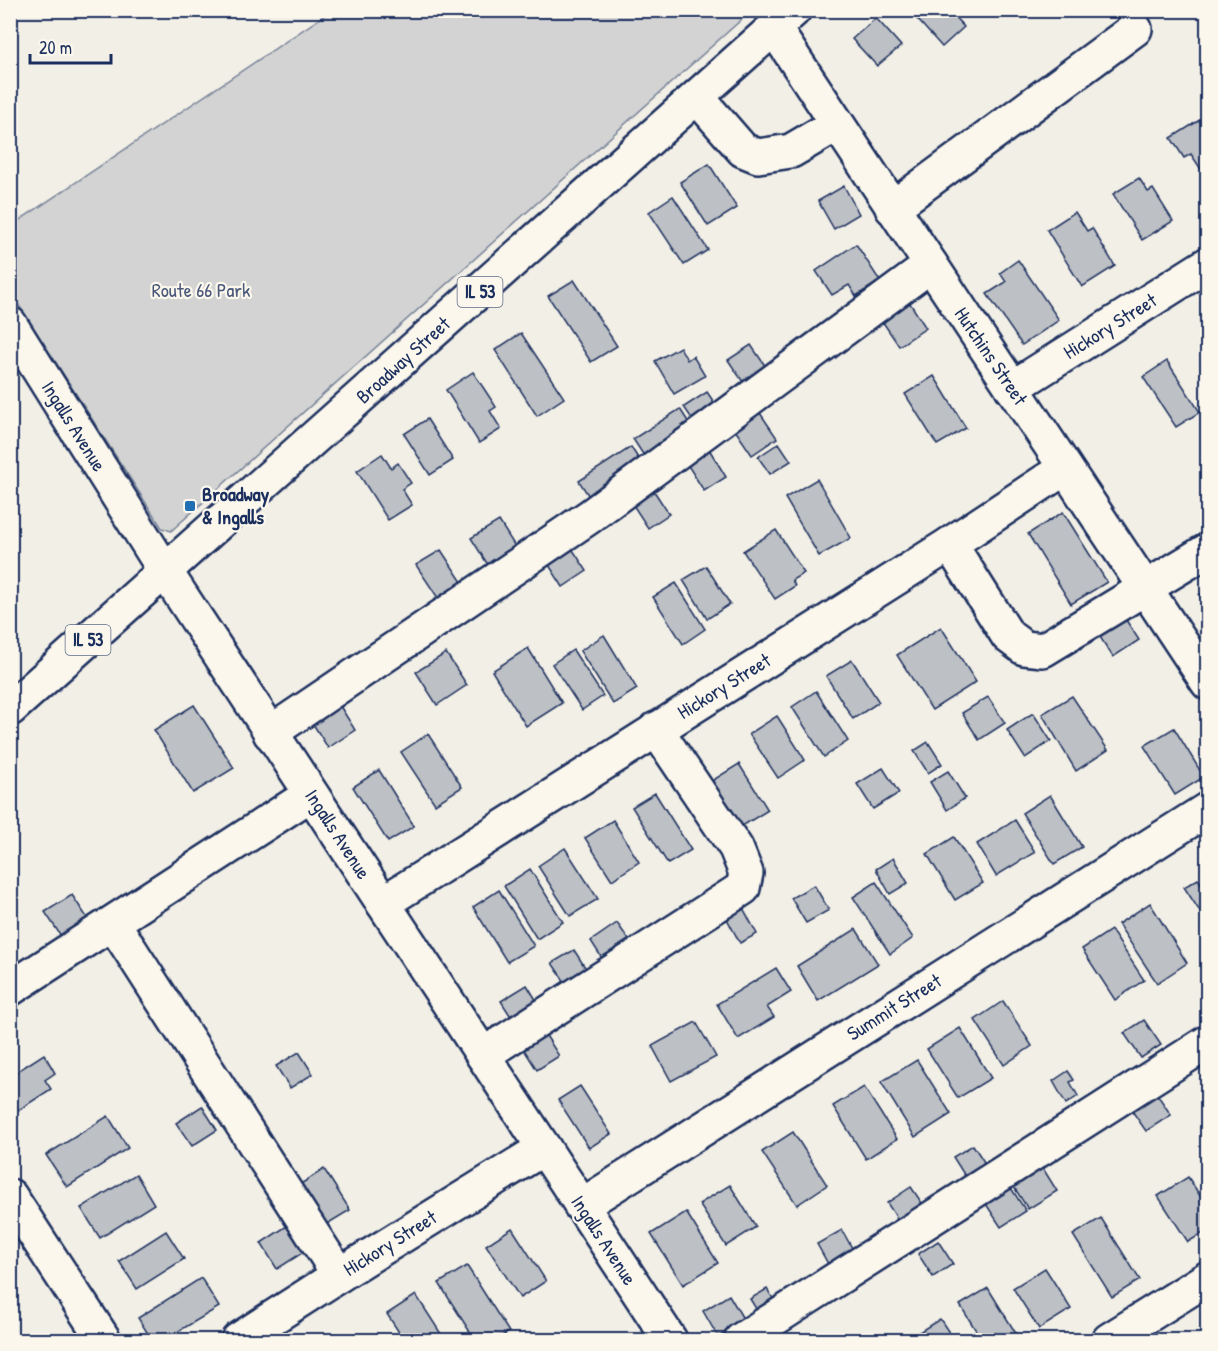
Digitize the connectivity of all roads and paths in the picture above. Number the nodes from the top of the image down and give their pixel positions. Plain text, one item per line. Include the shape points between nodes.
1 (784, 19) edge
2 (1135, 29) dead end
3 (697, 97) junction
4 (837, 124) junction
5 (892, 208) junction
6 (1208, 264) edge
7 (931, 265) junction
8 (10, 324) edge
9 (1012, 388) junction
10 (1065, 468) junction
11 (950, 543) junction
12 (1208, 550) edge
13 (165, 571) junction
14 (1145, 589) junction
15 (1208, 683) edge
16 (10, 709) edge
17 (656, 729) junction
18 (270, 733) junction
19 (311, 794) junction
20 (1208, 809) edge
21 (383, 903) junction
22 (113, 923) junction
23 (10, 989) edge
24 (1208, 1042) edge
25 (483, 1055) junction
26 (544, 1148) junction
27 (10, 1197) edge
28 (581, 1206) junction
29 (339, 1275) junction
30 (1208, 1278) edge
31 (659, 1337) edge
32 (104, 1341) edge
33 (238, 1341) edge
34 (741, 1341) edge
35 (1109, 1341) edge

1 - 3 street, Broadway Street / IL 53
1 - 4 street, Hutchins Street
2 - 5 street
3 - 4 street via 743,150 758,156 791,151
3 - 13 street, Broadway Street / IL 53
4 - 5 street, Hutchins Street
5 - 7 street, Hutchins Street
6 - 9 street, Hickory Street
7 - 9 street, Hutchins Street
7 - 18 street via 589,517
8 - 13 street, Ingalls Avenue
9 - 10 street, Hutchins Street
10 - 11 street, Hickory Street
10 - 14 street, Hutchins Street
11 - 14 street via 1008,636 1024,648 1043,650
11 - 17 street, Hickory Street
12 - 14 street
13 - 16 street, Broadway Street / IL 53
13 - 18 street, Ingalls Avenue
14 - 15 street, Hutchins Street
17 - 21 street, Hickory Street
17 - 25 street via 736,848 746,873 743,888
18 - 19 street, Ingalls Avenue
19 - 21 street, Ingalls Avenue
19 - 22 street
20 - 28 street, Summit Street
21 - 25 street, Ingalls Avenue
22 - 23 street
22 - 29 street
24 - 34 street
25 - 26 street, Ingalls Avenue
26 - 28 street, Ingalls Avenue
26 - 29 street, Hickory Street
27 - 32 street
28 - 31 street, Ingalls Avenue
29 - 33 street, Hickory Street
30 - 35 street

